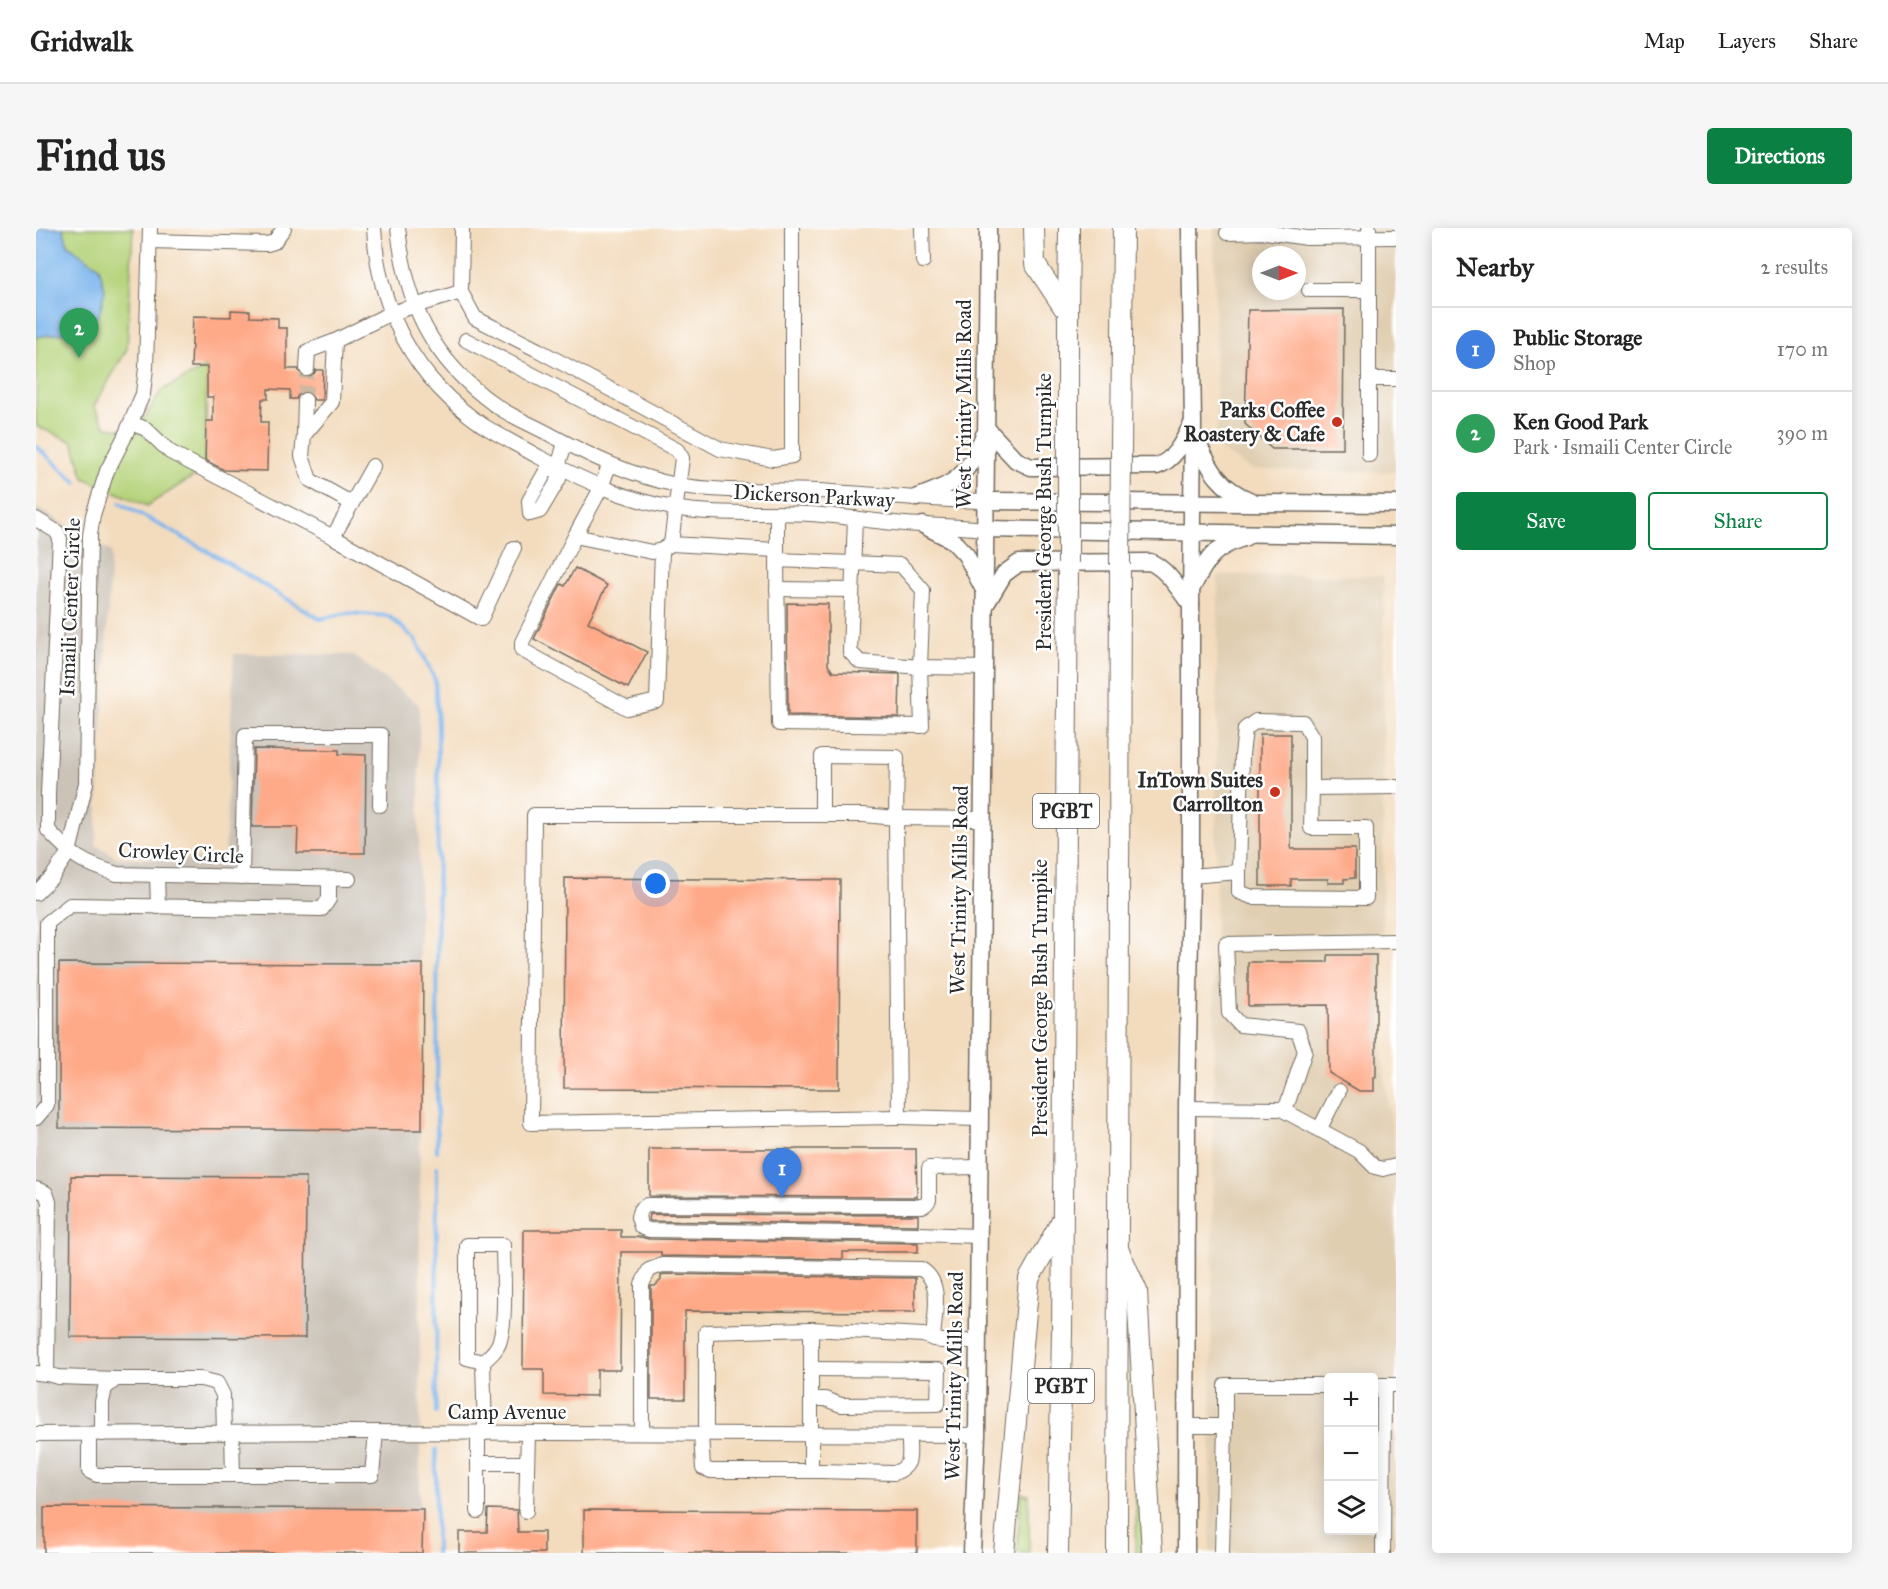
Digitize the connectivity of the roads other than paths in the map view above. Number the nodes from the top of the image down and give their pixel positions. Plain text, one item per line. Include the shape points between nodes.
1 (284, 228) edge
2 (374, 228) edge
3 (398, 228) edge
4 (462, 228) edge
5 (792, 228) edge
6 (922, 228) edge
7 (988, 228) edge
8 (1034, 228) edge
9 (1069, 228) edge
10 (1123, 228) edge
11 (1190, 228) edge
12 (1369, 232) edge
13 (1227, 233) dead end
14 (150, 234) edge
15 (1396, 237) edge
16 (923, 261) dead end
17 (1309, 290) dead end
18 (1369, 290) junction
19 (460, 292) junction
20 (414, 305) junction
21 (391, 313) junction
22 (1068, 314) junction
23 (466, 340) dead end
24 (335, 341) junction
25 (307, 369) tunnel mouth
26 (1369, 379) junction
27 (1396, 379) edge
28 (606, 387) junction
29 (305, 400) tunnel mouth
30 (595, 407) junction
31 (131, 423) junction
32 (987, 429) junction
33 (1193, 429) junction
34 (304, 435) junction
35 (565, 443) junction
36 (1370, 455) dead end
37 (609, 465) junction
38 (373, 466) dead end
39 (558, 467) junction
40 (679, 485) junction
41 (602, 488) junction
42 (916, 498) junction
43 (986, 501) junction
44 (351, 503) junction
45 (1254, 503) junction
46 (1192, 504) junction
47 (1396, 504) edge
48 (675, 508) junction
49 (777, 513) junction
50 (855, 518) junction
51 (36, 519) edge
52 (923, 525) junction
53 (986, 529) junction
54 (1192, 533) junction
55 (1253, 534) junction
56 (575, 536) junction
57 (1396, 536) edge
58 (333, 537) junction
59 (667, 547) junction
60 (514, 548) dead end
61 (777, 555) junction
62 (852, 563) junction
63 (777, 589) junction
64 (851, 590) junction
65 (1191, 597) junction
66 (986, 598) junction
67 (920, 667) junction
68 (985, 668) junction
69 (1396, 787) edge
70 (1312, 788) junction
71 (380, 805) dead end
72 (822, 815) junction
73 (896, 818) junction
74 (982, 819) junction
75 (69, 852) junction
76 (1239, 872) junction
77 (157, 875) junction
78 (1191, 876) junction
79 (242, 877) junction
80 (329, 879) junction
81 (349, 879) dead end
82 (36, 893) edge
83 (158, 906) junction
84 (1396, 941) edge
85 (1339, 1091) dead end
86 (1187, 1108) junction
87 (1285, 1111) junction
88 (899, 1117) junction
89 (36, 1118) edge
90 (980, 1119) junction
91 (1319, 1130) junction
92 (1396, 1166) edge
93 (979, 1167) junction
94 (36, 1189) edge
95 (1063, 1219) junction
96 (979, 1236) junction
97 (1117, 1245) junction
98 (812, 1329) junction
99 (933, 1339) junction
100 (978, 1341) junction
101 (483, 1362) junction
102 (812, 1369) junction
103 (41, 1373) edge
104 (116, 1379) junction
105 (1324, 1385) edge
106 (1385, 1385) edge
107 (812, 1399) junction
108 (1390, 1425) edge
109 (1186, 1426) junction
110 (1224, 1426) junction
111 (376, 1432) junction
112 (228, 1433) junction
113 (481, 1433) junction
114 (528, 1433) junction
115 (642, 1433) junction
116 (36, 1434) edge
117 (95, 1434) junction
118 (703, 1434) junction
119 (811, 1434) junction
120 (909, 1435) junction
121 (977, 1435) junction
122 (478, 1463) junction
123 (527, 1463) junction
124 (811, 1471) junction
125 (233, 1475) junction
126 (478, 1511) dead end
127 (526, 1511) dead end
128 (972, 1553) edge
129 (1004, 1553) edge
130 (1058, 1553) edge
131 (1117, 1553) edge
132 (1152, 1553) edge
133 (1186, 1553) edge
134 (1222, 1553) edge
135 (1383, 1553) edge

1 - 14 street via 274,242 267,244
2 - 21 street, Dickerson Parkway via 375,252
3 - 20 street, Dickerson Parkway via 401,260
4 - 19 street
5 - 28 street via 792,456 773,459 720,449
6 - 16 street
7 - 32 main road, West Trinity Mills Road
8 - 22 highway via 1035,264
9 - 22 highway, President George Bush Turnpike / PGBT
10 - 97 highway, PGBT, bridge
11 - 33 main road
12 - 13 street via 1307,238 1266,232
12 - 15 street
12 - 18 street
14 - 31 street, Ismaili Center Circle via 145,381
17 - 18 street
18 - 26 street
19 - 20 street
19 - 28 street via 475,318
20 - 21 street
20 - 35 street, Dickerson Parkway via 441,353 471,385 496,405
21 - 24 street
21 - 39 street, Dickerson Parkway via 410,352 456,405
22 - 95 highway, President George Bush Turnpike / PGBT, bridge
23 - 30 street
24 - 25 street via 308,351
24 - 34 street via 332,402
26 - 27 street
26 - 36 street
28 - 30 street
29 - 34 street
30 - 40 street via 677,450 682,458
31 - 58 street via 146,429 170,452
31 - 75 street, Ismaili Center Circle via 107,471 90,535 86,783
32 - 33 main road via 1016,460 1031,467 1158,466 1172,458
32 - 42 main road via 972,462 955,481
32 - 43 main road, West Trinity Mills Road
33 - 45 main road via 1221,484
33 - 46 main road
34 - 44 street via 302,456 310,480
35 - 37 street, Dickerson Parkway
35 - 39 street
37 - 40 street, Dickerson Parkway
37 - 41 street
38 - 44 street
39 - 41 street, Dickerson Parkway
40 - 42 street, Dickerson Parkway
40 - 48 street
41 - 48 street, Dickerson Parkway
41 - 56 street
42 - 43 street, Dickerson Parkway
43 - 46 main road, Dickerson Parkway
43 - 53 main road, West Trinity Mills Road
44 - 58 street
45 - 46 main road, Dickerson Parkway
45 - 47 main road, Dickerson Parkway
46 - 54 main road
48 - 49 street, Dickerson Parkway via 715,513
48 - 59 street
49 - 50 street, Dickerson Parkway
49 - 61 street
50 - 52 street, Dickerson Parkway
50 - 62 street
51 - 75 street, Crowley Circle via 57,532 60,539 48,830
52 - 53 street, Dickerson Parkway
52 - 66 main road via 952,540 966,555
53 - 54 main road, Dickerson Parkway
53 - 66 main road, West Trinity Mills Road
54 - 55 main road, Dickerson Parkway
54 - 65 main road
55 - 57 main road, Dickerson Parkway
55 - 65 main road via 1214,552 1205,563
56 - 59 street via 652,552
56 - 59 street via 522,642 522,650 627,708 657,701
58 - 60 street via 481,619
59 - 61 street
61 - 62 street
61 - 63 street
62 - 64 street
62 - 67 street via 901,565 923,590
63 - 64 street
63 - 67 street via 779,724 922,726
64 - 67 street via 850,652 860,662
65 - 66 main road via 1150,562 1019,563 1004,574
65 - 78 main road
66 - 68 main road, West Trinity Mills Road
67 - 68 street
68 - 74 main road, West Trinity Mills Road
69 - 70 street
70 - 76 street via 1312,737 1303,722 1256,722 1245,729
70 - 76 street via 1311,828 1366,828 1366,898 1252,897 1239,892
71 - 79 street via 381,735 244,735
72 - 73 street
72 - 73 street via 822,756 897,757
72 - 88 street via 534,815 531,1123
73 - 74 street
73 - 88 street
74 - 90 main road, West Trinity Mills Road
75 - 77 street, Crowley Circle via 89,865 117,874
75 - 82 street
76 - 78 street
77 - 79 street, Crowley Circle
77 - 83 street
78 - 86 main road
79 - 80 street, Crowley Circle
80 - 81 street, Crowley Circle
80 - 83 street via 329,899 322,909
83 - 89 street via 70,905 46,923 47,1105
84 - 87 street via 1226,945 1228,1013 1240,1025 1298,1031 1305,1051
85 - 91 street
86 - 87 street
86 - 109 main road
87 - 91 street
88 - 90 street
90 - 93 main road, West Trinity Mills Road
91 - 92 street via 1359,1151 1375,1167
93 - 96 main road, West Trinity Mills Road
93 - 96 street via 929,1168 929,1200 922,1206 647,1205 638,1217 641,1227 648,1230
94 - 103 street via 46,1193 49,1202
95 - 129 highway via 1029,1279
95 - 130 highway, President George Bush Turnpike / PGBT
96 - 100 main road, West Trinity Mills Road
97 - 131 highway, PGBT
97 - 132 highway via 1137,1291
98 - 99 street via 923,1335
98 - 102 street
98 - 118 street via 706,1332
99 - 100 street
99 - 115 street via 936,1291 934,1281 921,1269 662,1265 649,1270 642,1284
100 - 121 main road, West Trinity Mills Road
101 - 101 street via 500,1341 503,1245 467,1245 467,1358
101 - 113 street
102 - 107 street
102 - 107 street via 939,1370 938,1404 841,1405
103 - 104 street
104 - 112 street via 201,1379 217,1383 223,1395
104 - 117 street via 105,1388
105 - 110 street via 1225,1385
106 - 108 street
107 - 119 street
108 - 135 street
109 - 110 street
109 - 133 main road
110 - 134 street
111 - 112 street, Camp Avenue
111 - 113 street, Camp Avenue
111 - 125 street via 372,1475
112 - 117 street, Camp Avenue
112 - 125 street
113 - 114 street, Camp Avenue
113 - 122 street
114 - 115 street, Camp Avenue
114 - 123 street
115 - 118 street, Camp Avenue
116 - 117 street, Camp Avenue
117 - 125 street via 89,1471 97,1475
118 - 119 street, Camp Avenue
118 - 124 street via 703,1468 711,1472
119 - 120 street, Camp Avenue
119 - 124 street
120 - 121 street, Camp Avenue
120 - 124 street via 905,1469 894,1473
121 - 128 main road, West Trinity Mills Road
122 - 123 street
122 - 126 street
123 - 127 street

